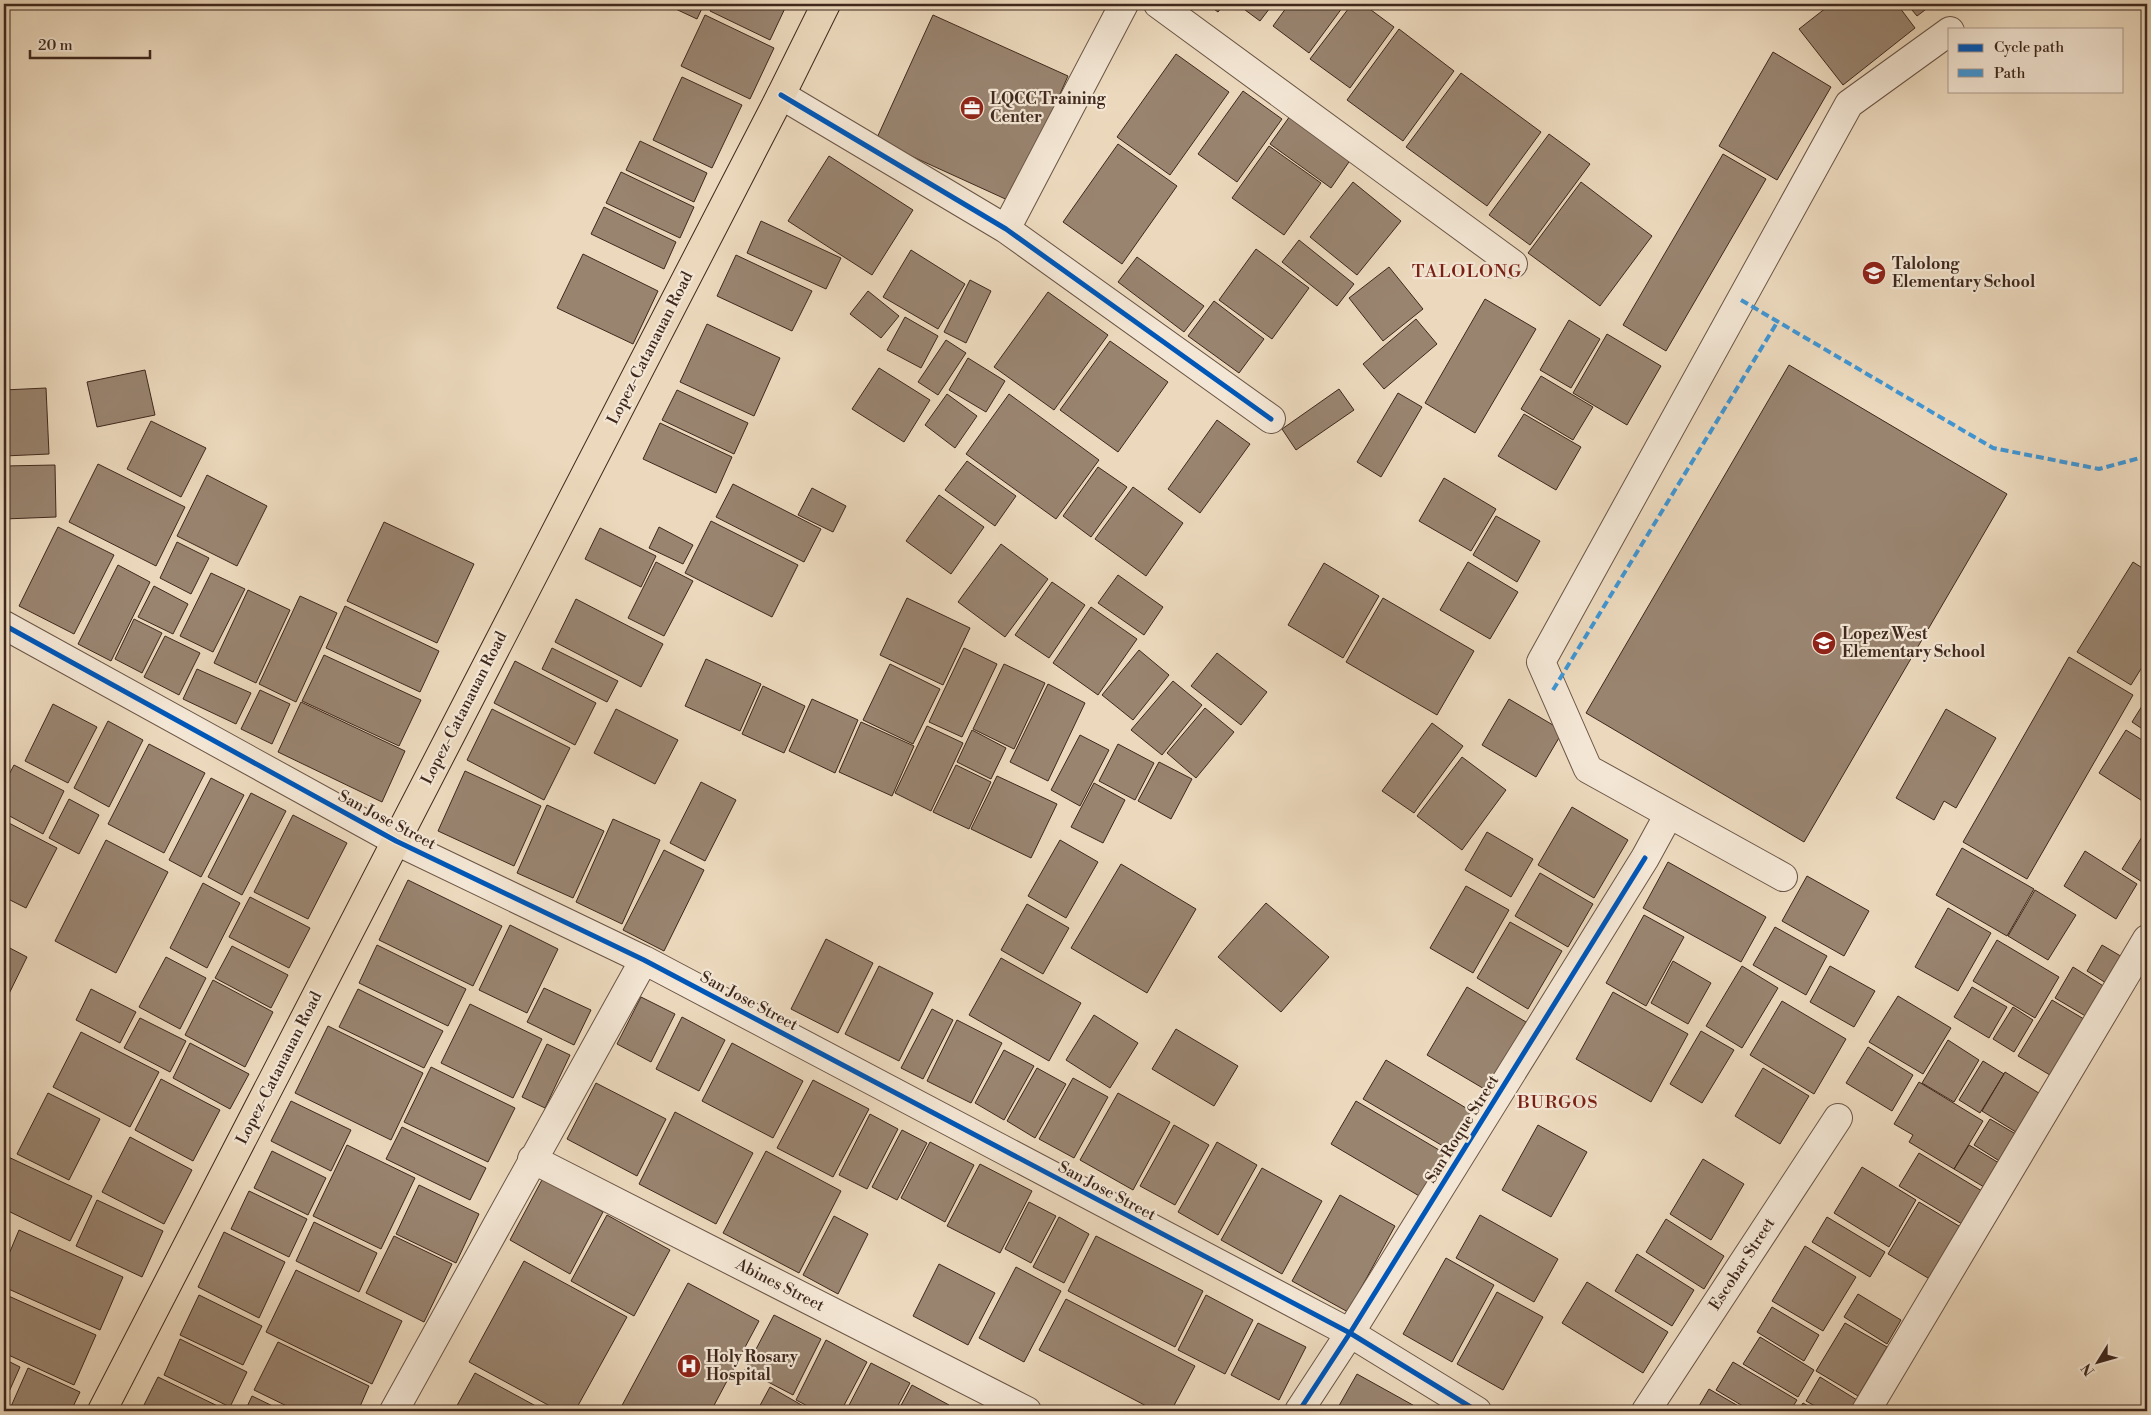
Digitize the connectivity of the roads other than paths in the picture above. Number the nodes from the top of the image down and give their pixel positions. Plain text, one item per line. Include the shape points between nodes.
1 (826, 4) edge
2 (1124, 4) edge
3 (1158, 4) edge
4 (1948, 32) edge
5 (781, 95) junction
6 (1006, 228) junction
7 (1513, 264) dead end
8 (1271, 418) dead end
9 (4, 625) edge
10 (1669, 814) junction
11 (396, 841) junction
12 (1783, 877) dead end
13 (2147, 939) edge
14 (644, 960) junction
15 (1838, 1118) dead end
16 (532, 1159) junction
17 (1350, 1333) junction
18 (102, 1411) edge
19 (394, 1411) edge
20 (1027, 1411) edge
21 (1299, 1411) edge
22 (1477, 1411) edge
23 (1646, 1411) edge
24 (1866, 1411) edge

1 - 5 main road, Lopez-Catanauan Road
2 - 6 street
3 - 7 street
4 - 10 street via 1849,104 1541,662 1588,769
5 - 6 street
5 - 11 main road, Lopez-Catanauan Road
6 - 8 street
9 - 11 street, San Jose Street
10 - 12 street
10 - 17 street, San Roque Street via 1645,858
11 - 14 street, San Jose Street
11 - 18 main road, Lopez-Catanauan Road
13 - 24 street
14 - 16 street
14 - 17 street, San Jose Street
15 - 23 street, Escobar Street
16 - 19 street
16 - 20 street, Abines Street
17 - 21 street, San Roque Street
17 - 22 street, San Jose Street

